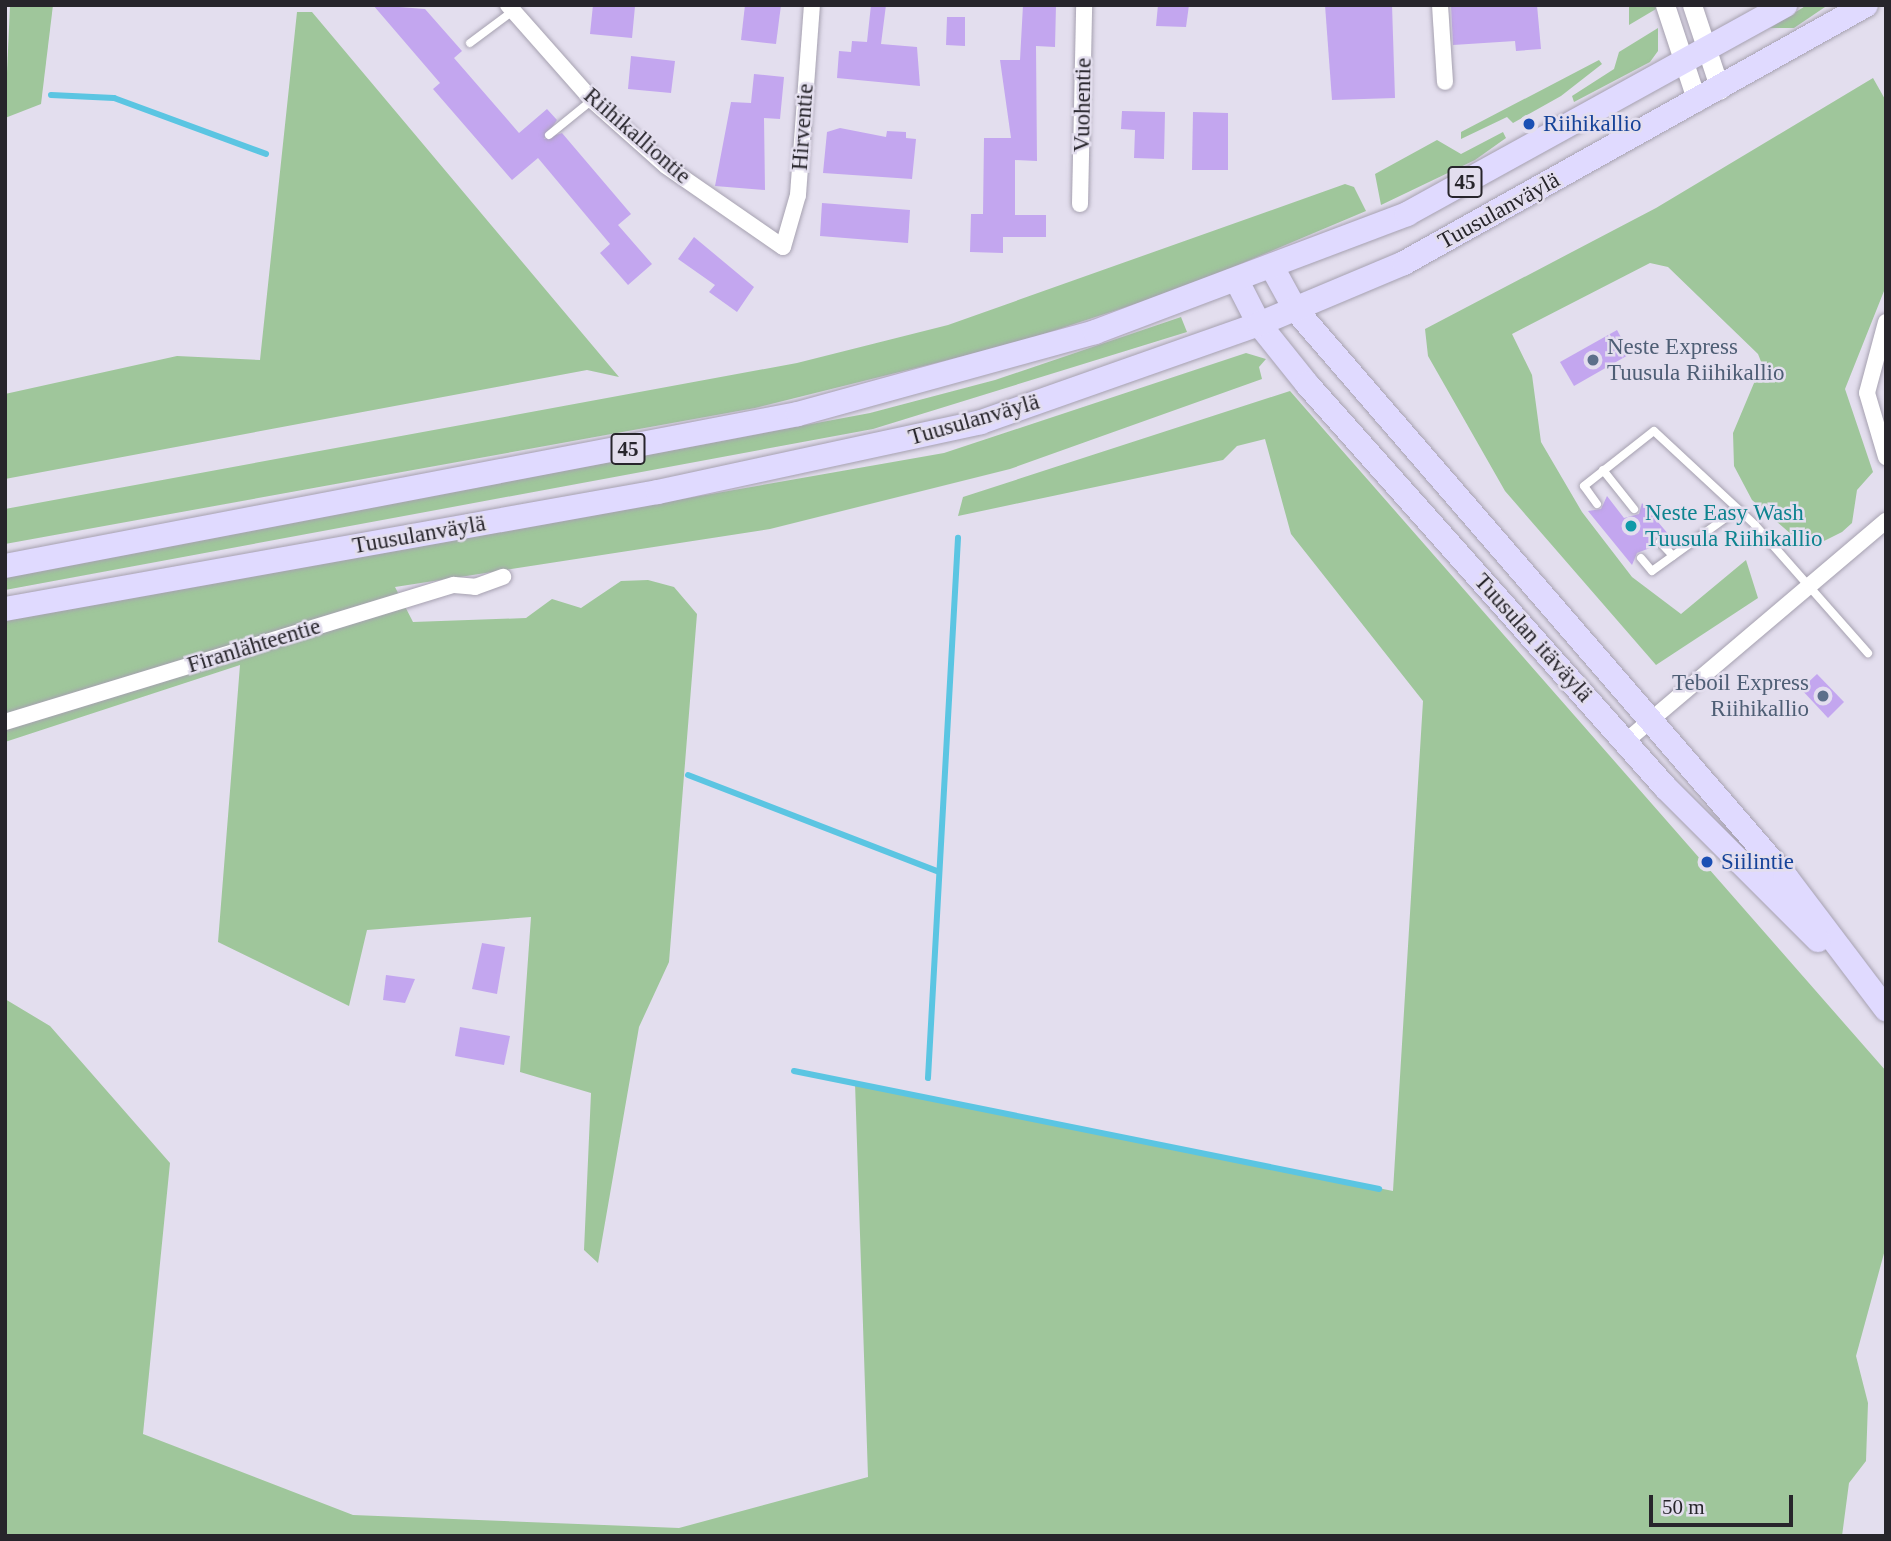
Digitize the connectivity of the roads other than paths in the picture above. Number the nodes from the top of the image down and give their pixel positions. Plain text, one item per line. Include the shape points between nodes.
1 (812, 5) edge
2 (1084, 5) edge
3 (1440, 5) edge
4 (1665, 5) edge
5 (1692, 5) edge
6 (1785, 5) edge
7 (1866, 5) edge
8 (511, 8) edge
9 (470, 43) dead end
10 (1706, 50) junction
11 (1683, 63) junction
12 (1445, 82) dead end
13 (1720, 89) junction
14 (592, 100) junction
15 (1697, 102) junction
16 (549, 135) dead end
17 (1080, 204) dead end
18 (783, 247) joint
19 (1272, 267) junction
20 (1237, 281) junction
21 (1295, 309) junction
22 (1886, 322) edge
23 (1259, 324) junction
24 (1886, 457) edge
25 (1603, 470) junction
26 (1597, 504) dead end
27 (1634, 509) dead end
28 (1738, 509) junction
29 (1886, 521) edge
30 (1660, 542) dead end
31 (1673, 556) junction
32 (1641, 558) dead end
33 (5, 566) edge
34 (503, 577) dead end
35 (1804, 587) junction
36 (5, 609) edge
37 (1868, 653) dead end
38 (5, 722) edge
39 (1649, 722) junction
40 (1625, 742) junction
41 (1855, 974) junction
42 (1886, 1009) edge

1 - 18 street, Hirventie via 798,195
2 - 17 street, Vuohentie
3 - 12 street
4 - 11 street
5 - 10 street
6 - 10 main road, Tuusulanväylä / 45
7 - 13 main road, Tuusulanväylä / 45
8 - 9 lane
8 - 14 street, Riihikalliontie
10 - 11 main road, Tuusulanväylä / 45
10 - 13 street
11 - 15 street
11 - 19 main road, Tuusulanväylä / 45 via 1407,214
13 - 15 main road, Tuusulanväylä / 45
14 - 16 lane
14 - 18 street, Riihikalliontie via 666,166
15 - 21 main road, Tuusulanväylä / 45 via 1404,263
19 - 20 main road, Tuusulanväylä / 45
19 - 21 main road, Tuusulan itäväylä
20 - 23 main road, Tuusulan itäväylä
20 - 33 main road, Tuusulanväylä / 45 via 976,369 799,414
21 - 23 main road, Tuusulanväylä / 45
21 - 39 main road, Tuusulan itäväylä
22 - 24 street via 1867,393
23 - 36 main road, Tuusulanväylä / 45 via 981,422 824,460
23 - 40 main road, Tuusulan itäväylä
25 - 26 lane via 1584,485
25 - 27 lane
25 - 28 lane via 1654,431
28 - 31 lane
28 - 35 lane
29 - 35 street
30 - 31 lane
31 - 32 lane via 1652,571
34 - 38 street, Firanlähteentie via 475,587 454,585
35 - 37 lane
35 - 39 street
39 - 40 street
39 - 41 main road, Tuusulan itäväylä via 1786,877
40 - 41 main road, Tuusulan itäväylä via 1767,894
41 - 42 main road, Tuusulan itäväylä

